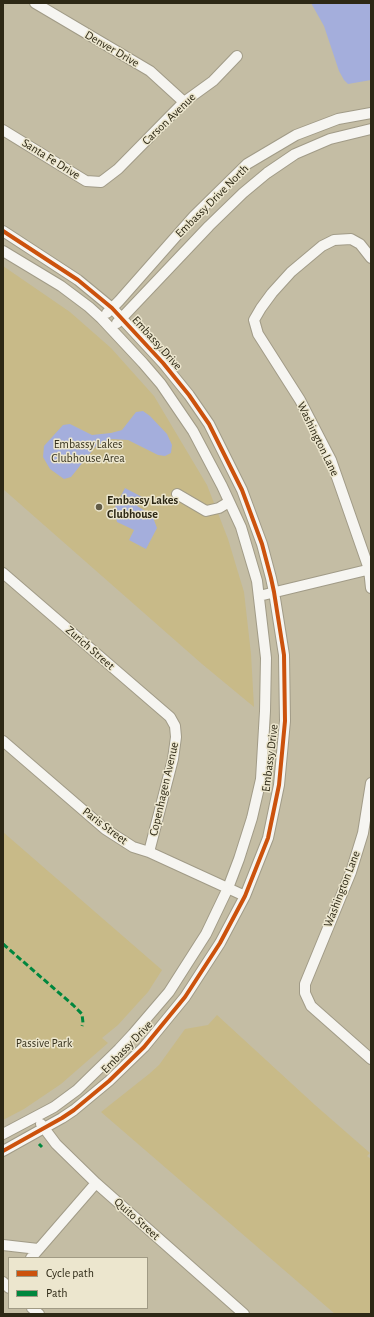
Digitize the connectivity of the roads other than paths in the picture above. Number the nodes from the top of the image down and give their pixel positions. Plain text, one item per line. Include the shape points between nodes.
1 (35, 3) edge
2 (237, 56) dead end
3 (184, 102) junction
4 (371, 113) edge
5 (371, 129) edge
6 (3, 130) edge
7 (101, 182) joint
8 (3, 232) edge
9 (3, 251) edge
10 (371, 258) edge
11 (112, 308) junction
12 (101, 318) junction
13 (121, 318) junction
14 (111, 328) junction
15 (177, 494) dead end
16 (229, 502) junction
17 (370, 569) edge
18 (3, 573) edge
19 (371, 588) edge
20 (274, 592) junction
21 (259, 596) junction
22 (175, 726) joint
23 (3, 741) edge
24 (371, 783) edge
25 (149, 852) junction
26 (228, 888) junction
27 (245, 896) junction
28 (371, 1058) edge
29 (37, 1117) junction
30 (45, 1129) junction
31 (3, 1134) edge
32 (3, 1151) edge
33 (96, 1183) junction
34 (3, 1246) edge
35 (38, 1249) junction
36 (32, 1257) edge
37 (244, 1314) edge

1 - 3 street, Denver Drive via 150,71
2 - 3 street, Carson Avenue via 213,81
3 - 7 street, Carson Avenue via 118,169
4 - 11 street, Embassy Drive North via 338,119 296,135 247,164 194,216
5 - 13 street, Embassy Drive North via 330,139 295,154 267,172 209,226
6 - 7 street, Santa Fe Drive via 86,181
8 - 11 street, Embassy Drive via 78,280
9 - 12 street, Embassy Drive via 61,286
10 - 17 street, Washington Lane via 360,244 351,239 334,240 322,246 292,272 254,320 258,334 300,400 331,460
11 - 12 street, Embassy Drive North
11 - 13 street, Embassy Drive
12 - 14 street, Embassy Drive
13 - 14 street, Embassy Drive North
13 - 20 street, Embassy Drive via 163,363 209,424 242,490 262,544
14 - 16 street, Embassy Drive via 161,384 189,425
15 - 16 street via 206,511
16 - 21 street, Embassy Drive via 241,527
17 - 19 street, Washington Lane
17 - 20 street
18 - 22 street, Zurich Street via 170,717
20 - 21 street
20 - 27 street, Embassy Drive via 284,655 285,721 278,785 268,838
21 - 26 street, Embassy Drive via 266,658 266,711 261,779 252,818
22 - 25 street, Copenhagen Avenue via 173,759
23 - 25 street, Paris Street via 105,829 133,847
24 - 28 street, Washington Lane via 363,833 351,872 305,984 305,993 311,1006
25 - 26 street, Paris Street
26 - 27 street, Paris Street
26 - 29 street, Embassy Drive via 206,934 168,992 134,1034 77,1090
27 - 30 street, Embassy Drive via 220,943 185,996 144,1047 97,1091
29 - 30 street, Quito Street
29 - 31 street, Embassy Drive
30 - 32 street, Embassy Drive
30 - 33 street, Quito Street via 56,1144
33 - 35 street
33 - 37 street, Quito Street
34 - 35 street
35 - 36 street

